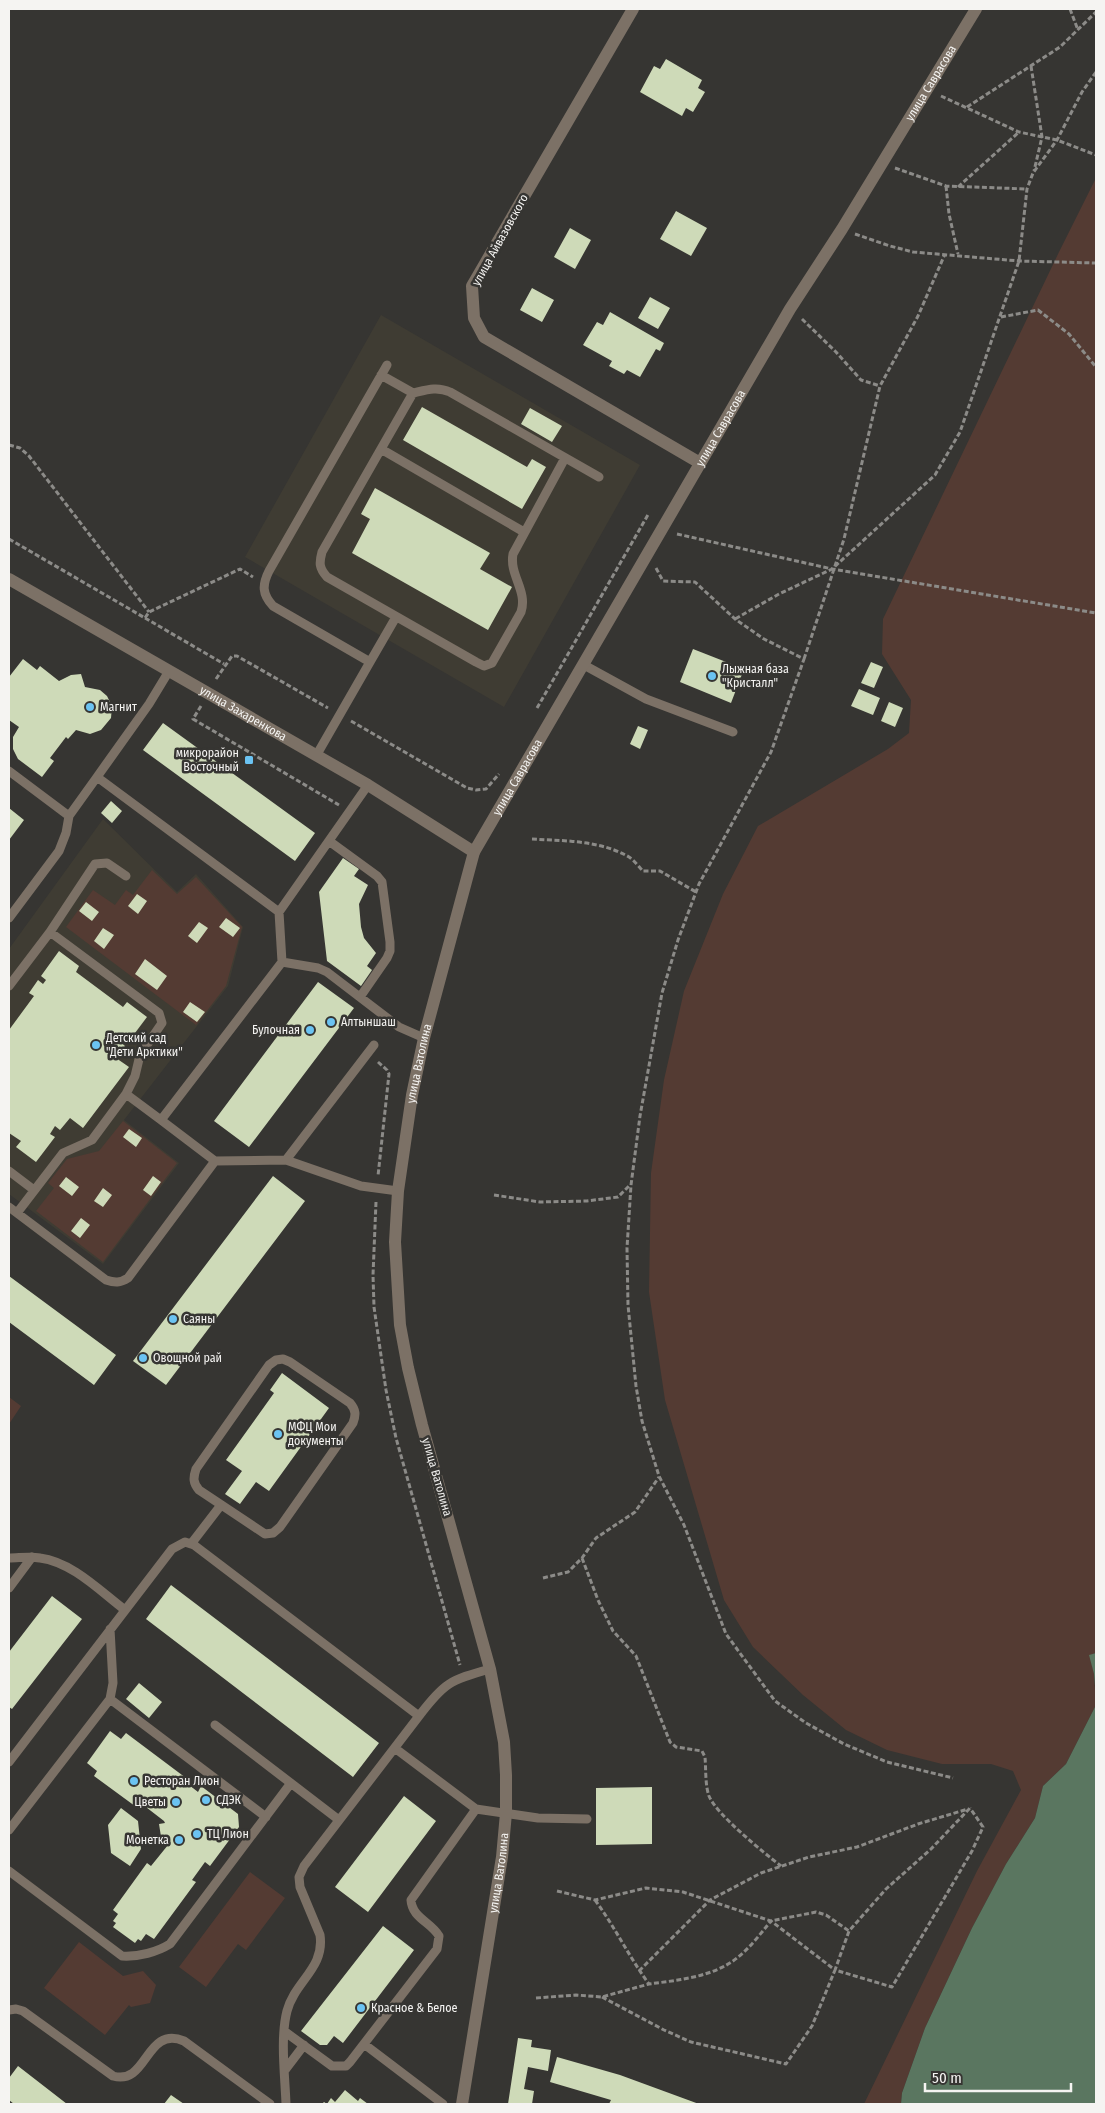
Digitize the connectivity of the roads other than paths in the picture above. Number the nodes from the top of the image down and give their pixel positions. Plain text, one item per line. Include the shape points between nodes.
1 (633, 9) edge
2 (976, 9) edge
3 (387, 365) dead end
4 (381, 375) junction
5 (412, 393) junction
6 (381, 449) junction
7 (565, 458) junction
8 (700, 463) junction
9 (599, 478) dead end
10 (524, 532) junction
11 (9, 579) edge
12 (396, 617) junction
13 (370, 662) junction
14 (584, 664) junction
15 (169, 671) junction
16 (733, 732) dead end
17 (316, 756) junction
18 (9, 771) edge
19 (97, 777) junction
20 (368, 785) junction
21 (69, 816) junction
22 (329, 841) junction
23 (474, 852) junction
24 (126, 876) dead end
25 (279, 912) junction
26 (9, 918) edge
27 (50, 932) junction
28 (282, 962) junction
29 (9, 986) edge
30 (360, 997) junction
31 (424, 1038) junction
32 (374, 1045) dead end
33 (126, 1094) junction
34 (161, 1120) junction
35 (286, 1160) junction
36 (215, 1161) junction
37 (9, 1171) edge
38 (34, 1190) junction
39 (398, 1191) junction
40 (9, 1207) edge
41 (17, 1213) junction
42 (220, 1505) junction
43 (191, 1544) junction
44 (32, 1557) junction
45 (9, 1558) edge
46 (9, 1588) edge
47 (125, 1610) junction
48 (110, 1629) junction
49 (490, 1669) junction
50 (110, 1699) junction
51 (419, 1716) junction
52 (215, 1725) dead end
53 (396, 1749) junction
54 (9, 1762) edge
55 (291, 1783) junction
56 (476, 1809) junction
57 (506, 1813) junction
58 (266, 1817) junction
59 (588, 1819) dead end
60 (340, 1820) junction
61 (9, 1830) edge
62 (9, 1871) edge
63 (9, 2010) edge
64 (284, 2031) junction
65 (364, 2044) junction
66 (304, 2045) junction
67 (285, 2070) junction
68 (270, 2104) edge
69 (286, 2104) edge
70 (443, 2104) edge
71 (462, 2104) edge

1 - 8 street, улица Айвазовского via 472,286 474,318 484,337
2 - 8 street, улица Саврасова via 842,230 790,309
3 - 4 lane
4 - 5 lane
4 - 13 lane via 274,563 263,589 273,606
5 - 6 lane
5 - 7 lane via 442,389
6 - 10 lane
6 - 12 lane via 319,562 320,570 327,577
7 - 9 lane
7 - 10 lane
8 - 14 street, улица Саврасова
10 - 12 lane via 512,554 511,563 524,603 492,663 484,666
11 - 15 street, улица Захаренкова
12 - 13 lane
13 - 17 lane
14 - 16 lane via 646,699
14 - 23 street, улица Саврасова
15 - 17 street, улица Захаренкова
15 - 19 lane
17 - 20 street, улица Захаренкова
18 - 21 lane
19 - 21 lane
19 - 25 lane
20 - 22 lane
20 - 23 street, улица Захаренкова
21 - 26 lane via 59,851
22 - 25 lane
22 - 30 lane via 377,876 384,888 390,951
23 - 31 street, улица Ватолина
24 - 27 lane via 107,863 95,864
25 - 28 lane
27 - 29 lane
27 - 33 lane via 162,1017 160,1028 140,1055
28 - 30 lane via 327,972
28 - 34 lane
30 - 31 lane via 399,1027
31 - 39 street, улица Ватолина
32 - 35 lane
33 - 34 lane
33 - 38 lane via 92,1140 63,1153
34 - 36 lane
35 - 36 lane
35 - 39 lane via 361,1186
36 - 41 lane via 122,1282 106,1280
37 - 38 lane
38 - 41 lane
39 - 49 street, улица Ватолина via 397,1280 400,1326 408,1368
40 - 41 lane
42 - 42 lane via 258,1531 274,1533 353,1423 356,1416 350,1403 290,1362 276,1360 270,1364 196,1469 194,1484
42 - 43 lane
43 - 47 lane via 185,1542 172,1549
43 - 51 lane
44 - 45 lane
44 - 46 lane
44 - 47 lane via 63,1566
47 - 48 lane
48 - 50 lane via 113,1683
48 - 54 lane
49 - 51 lane via 449,1683 437,1692
49 - 57 street, улица Ватолина via 504,1742
50 - 58 lane
50 - 61 lane
51 - 53 lane
52 - 55 lane
53 - 56 lane
53 - 60 lane
55 - 58 lane
55 - 60 lane
56 - 57 lane
56 - 65 lane via 411,1900 414,1912 436,1930 439,1936 437,1949
57 - 59 lane via 538,1818
57 - 71 street, улица Ватолина via 495,1906
58 - 62 lane via 170,1944 161,1950 132,1957 122,1956
60 - 64 lane via 299,1877 321,1943 317,1963 290,2001
63 - 68 lane via 23,2010 113,2076 122,2079 129,2077 155,2046 175,2037
64 - 66 lane
64 - 67 lane
65 - 66 lane via 350,2062 339,2067 327,2063
65 - 70 lane
66 - 67 lane
67 - 69 lane

